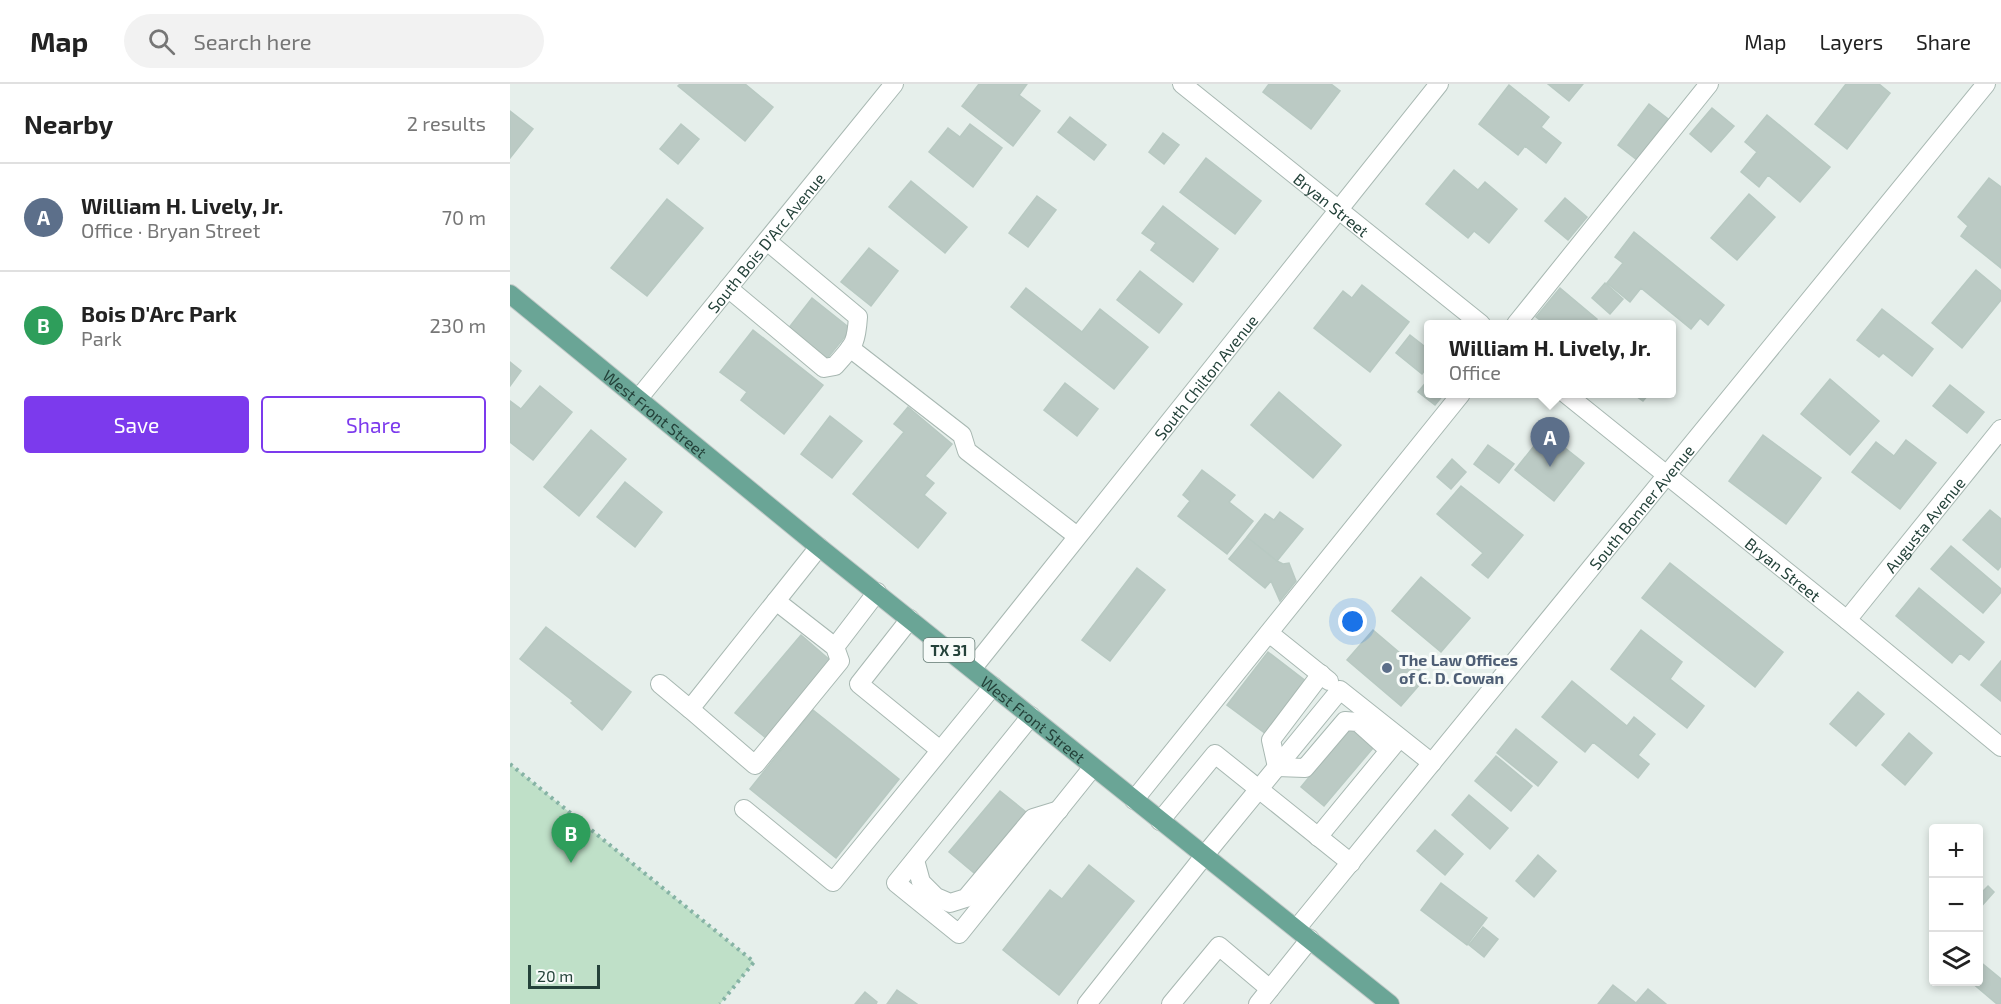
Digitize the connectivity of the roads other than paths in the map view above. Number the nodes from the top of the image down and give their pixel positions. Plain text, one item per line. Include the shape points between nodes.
1 (894, 84) edge
2 (1182, 84) edge
3 (1439, 84) edge
4 (1709, 84) edge
5 (1986, 84) edge
6 (1338, 208) junction
7 (767, 241) junction
8 (728, 288) junction
9 (510, 294) edge
10 (1476, 320) edge
11 (1519, 320) edge
12 (850, 348) junction
13 (1457, 398) edge
14 (1572, 398) edge
15 (638, 399) junction
16 (2001, 429) edge
17 (1667, 477) junction
18 (1077, 536) junction
19 (819, 547) junction
20 (877, 592) junction
21 (776, 601) junction
22 (910, 619) junction
23 (1847, 620) junction
24 (1269, 633) junction
25 (835, 647) junction
26 (972, 669) junction
27 (1321, 674) junction
28 (660, 684) dead end
29 (993, 686) junction
30 (1340, 690) junction
31 (690, 709) junction
32 (1031, 716) junction
33 (1394, 744) junction
34 (2001, 747) edge
35 (940, 750) junction
36 (1432, 763) junction
37 (1093, 767) junction
38 (1276, 767) junction
39 (1258, 789) junction
40 (1134, 800) junction
41 (744, 809) dead end
42 (1059, 810) junction
43 (1160, 821) junction
44 (1318, 837) junction
45 (1204, 856) junction
46 (915, 860) junction
47 (1351, 862) junction
48 (1303, 934) junction
49 (1270, 989) junction
50 (1087, 1004) edge
51 (1171, 1004) edge
52 (1258, 1004) edge
53 (1390, 1004) edge

1 - 7 street, South Bois D'Arc Avenue
2 - 6 street, Bryan Street
3 - 6 street, South Chilton Avenue
4 - 11 street
5 - 17 street, South Bonner Avenue
6 - 10 street, Bryan Street
6 - 18 street, South Chilton Avenue
7 - 8 street, South Bois D'Arc Avenue
7 - 12 street via 858,318 856,340
8 - 12 street via 824,368 835,366
8 - 15 street, South Bois D'Arc Avenue
9 - 15 main road, West Front Street / TX 31
12 - 18 street via 962,435 967,451
13 - 24 street
14 - 17 street, Bryan Street
15 - 19 main road, West Front Street / TX 31
16 - 23 street, Augusta Avenue
17 - 23 street, Bryan Street
17 - 36 street, South Bonner Avenue
18 - 26 street, South Chilton Avenue
19 - 20 main road, West Front Street / TX 31
19 - 21 street
20 - 22 main road, West Front Street / TX 31
20 - 25 street
21 - 25 street
21 - 31 street
22 - 26 main road, West Front Street / TX 31
22 - 35 street via 859,684
23 - 34 street, Bryan Street
24 - 27 street
24 - 40 street
25 - 31 street via 840,661 755,765
26 - 29 main road, West Front Street / TX 31
27 - 30 street
27 - 38 street via 1271,740
28 - 31 street
29 - 32 main road, West Front Street / TX 31
29 - 35 street
30 - 33 street
30 - 38 street
32 - 37 main road, West Front Street / TX 31
32 - 46 street
33 - 36 street
33 - 38 street via 1358,722 1345,721 1305,768
33 - 44 street
35 - 41 street via 832,882
36 - 47 street, South Bonner Avenue
37 - 40 main road, West Front Street / TX 31
37 - 42 street
38 - 39 street
39 - 43 street via 1215,754
39 - 44 street
39 - 45 street
40 - 43 main road, West Front Street / TX 31
42 - 46 street via 1033,818 966,898 950,903 936,897 921,882
42 - 46 street via 959,934 896,883
43 - 45 main road, West Front Street / TX 31
44 - 47 street
45 - 48 main road, West Front Street / TX 31
45 - 50 street
47 - 48 street, South Bonner Avenue
48 - 49 street, South Bonner Avenue
48 - 53 main road, West Front Street / TX 31
49 - 51 street via 1219,946
49 - 52 street, South Bonner Avenue

